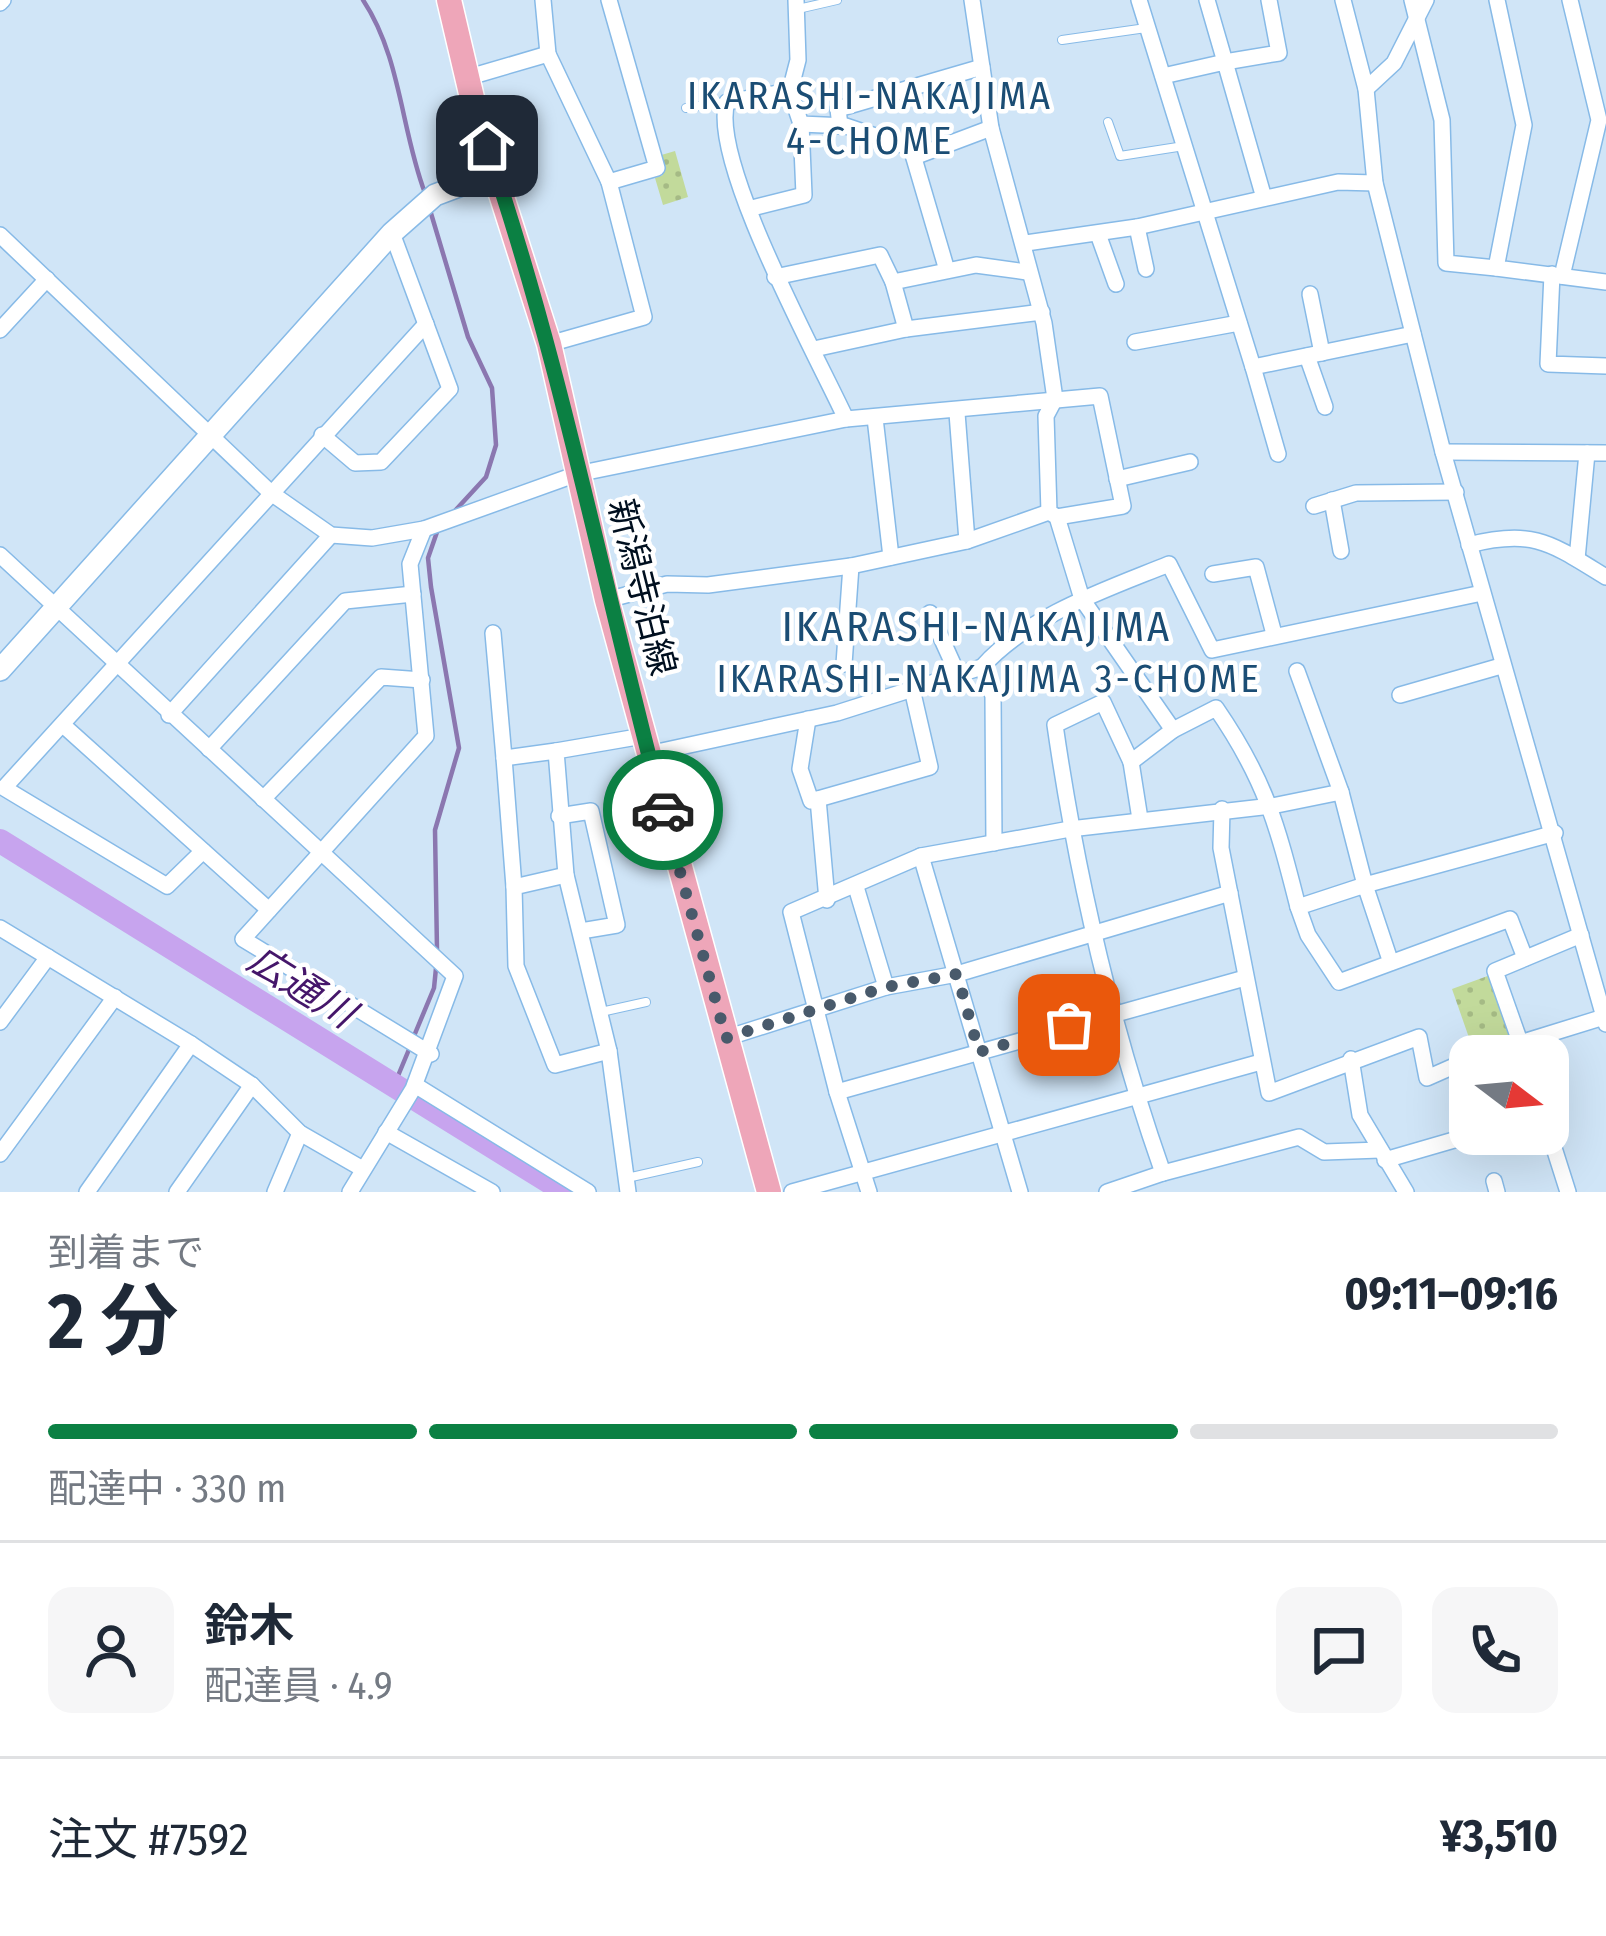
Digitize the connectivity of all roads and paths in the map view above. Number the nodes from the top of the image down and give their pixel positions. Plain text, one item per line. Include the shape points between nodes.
1 (449, 0) edge
2 (543, 0) edge
3 (609, 0) edge
4 (837, 0) edge
5 (972, 0) edge
6 (1139, 0) edge
7 (1207, 0) edge
8 (1269, 0) edge
9 (1343, 0) edge
10 (1426, 0) edge
11 (1497, 0) edge
12 (1570, 0) edge
13 (796, 5) edge
14 (1414, 8) edge
15 (1148, 28) junction
16 (1062, 40) dead end
17 (548, 54) junction
18 (1225, 62) junction
19 (982, 67) junction
20 (1163, 76) junction
21 (466, 78) junction
22 (1366, 89) junction
23 (790, 91) junction
24 (727, 101) junction
25 (686, 108) dead end
26 (1108, 122) dead end
27 (802, 124) junction
28 (840, 126) junction
29 (991, 128) junction
30 (1185, 146) junction
31 (914, 157) junction
32 (496, 172) junction
33 (609, 182) junction
34 (1375, 183) junction
35 (1264, 198) junction
36 (752, 208) junction
37 (1205, 210) junction
38 (1137, 227) junction
39 (392, 232) junction
40 (1098, 234) junction
41 (0, 235) edge
42 (1026, 243) junction
43 (946, 267) junction
44 (1496, 268) junction
45 (1146, 269) dead end
46 (1028, 272) junction
47 (1557, 275) junction
48 (775, 277) junction
49 (46, 279) junction
50 (893, 282) junction
51 (1606, 282) edge
52 (1116, 284) dead end
53 (1310, 294) dead end
54 (1042, 312) junction
55 (1239, 323) junction
56 (426, 325) junction
57 (906, 328) junction
58 (0, 330) edge
59 (1413, 334) junction
60 (1136, 342) dead end
61 (549, 344) junction
62 (814, 349) junction
63 (1315, 354) junction
64 (1606, 366) edge
65 (1253, 367) junction
66 (1055, 399) junction
67 (1325, 407) dead end
68 (957, 413) junction
69 (875, 418) junction
70 (846, 419) junction
71 (211, 435) junction
72 (322, 435) junction
73 (1443, 452) junction
74 (1587, 452) junction
75 (1606, 453) edge
76 (1278, 454) dead end
77 (1190, 462) dead end
78 (578, 474) junction
79 (1117, 478) junction
80 (1456, 492) junction
81 (272, 493) junction
82 (1332, 500) junction
83 (1314, 506) dead end
84 (1053, 514) junction
85 (424, 529) junction
86 (331, 535) junction
87 (967, 541) junction
88 (1469, 545) junction
89 (1341, 550) dead end
90 (0, 555) edge
91 (891, 557) junction
92 (1577, 559) junction
93 (851, 566) junction
94 (1213, 574) dead end
95 (1606, 577) edge
96 (1482, 593) junction
97 (413, 594) junction
98 (1082, 599) junction
99 (607, 600) junction
100 (54, 605) junction
101 (930, 614) dead end
102 (493, 633) dead end
103 (1274, 634) junction
104 (844, 664) dead end
105 (120, 666) junction
106 (1501, 666) junction
107 (982, 667) junction
108 (0, 670) edge
109 (1297, 671) dead end
110 (958, 675) junction
111 (422, 680) junction
112 (912, 689) junction
113 (1400, 695) dead end
114 (169, 715) junction
115 (808, 719) junction
116 (63, 724) junction
117 (1172, 730) junction
118 (646, 745) junction
119 (209, 749) junction
120 (556, 751) junction
121 (503, 758) junction
122 (1131, 762) junction
123 (1341, 792) junction
124 (263, 799) junction
125 (818, 799) junction
126 (1272, 806) junction
127 (1222, 809) junction
128 (559, 816) junction
129 (1140, 820) junction
130 (1070, 829) junction
131 (1555, 833) junction
132 (994, 842) junction
133 (203, 851) junction
134 (321, 852) junction
135 (921, 856) junction
136 (566, 875) junction
137 (1365, 885) junction
138 (514, 887) junction
139 (856, 887) junction
140 (1229, 893) junction
141 (827, 899) junction
142 (1298, 908) junction
143 (269, 910) junction
144 (0, 928) edge
145 (581, 931) junction
146 (1094, 933) junction
147 (1581, 935) junction
148 (48, 957) junction
149 (1525, 958) junction
150 (1390, 963) junction
151 (957, 974) junction
152 (1245, 978) junction
153 (886, 987) junction
154 (115, 998) junction
155 (646, 1002) dead end
156 (600, 1012) junction
157 (1114, 1012) junction
158 (815, 1013) junction
159 (1605, 1020) edge
160 (0, 1022) edge
161 (1517, 1035) edge
162 (1562, 1035) edge
163 (726, 1038) junction
164 (191, 1044) junction
165 (609, 1051) junction
166 (979, 1052) junction
167 (430, 1054) junction
168 (1351, 1059) junction
169 (1262, 1062) junction
170 (1449, 1069) edge
171 (252, 1084) junction
172 (414, 1087) junction
173 (837, 1092) junction
174 (1136, 1097) junction
175 (388, 1129) junction
176 (301, 1133) junction
177 (1002, 1134) junction
178 (1449, 1141) edge
179 (0, 1154) edge
180 (1382, 1155) junction
181 (1556, 1155) edge
182 (698, 1162) dead end
183 (361, 1168) junction
184 (865, 1173) junction
185 (1162, 1173) junction
186 (627, 1185) edge
187 (87, 1192) edge
188 (177, 1192) edge
189 (275, 1192) edge
190 (350, 1192) edge
191 (492, 1192) edge
192 (589, 1192) edge
193 (770, 1192) edge
194 (792, 1192) edge
195 (869, 1192) edge
196 (1020, 1192) edge
197 (1107, 1192) edge
198 (1406, 1192) edge
199 (1568, 1192) edge

1 - 21 main road, 新潟寺泊線
2 - 17 street
3 - 33 street via 657,168
4 - 13 lane
5 - 19 street
6 - 15 street
7 - 18 street
8 - 18 street via 1279,53
9 - 22 street
10 - 14 street
11 - 44 street via 1524,124
12 - 47 street via 1599,120
13 - 23 street
14 - 22 street via 1394,63
14 - 44 street via 1442,120 1446,262
15 - 16 lane
15 - 20 street
17 - 21 street
17 - 33 street
18 - 20 street
18 - 35 street
19 - 28 street via 838,109
19 - 29 street
20 - 30 street
21 - 32 main road, 新潟寺泊線
22 - 34 street
23 - 24 street
23 - 27 street
24 - 25 lane
24 - 36 street
26 - 30 lane via 1120,156
27 - 28 street
27 - 36 street via 804,195
28 - 31 street via 911,148
29 - 31 street
29 - 42 street
30 - 37 street
31 - 43 street
32 - 39 street via 435,195
32 - 61 main road, 新潟寺泊線
33 - 61 street via 644,317
34 - 35 street
34 - 59 street
35 - 37 street
36 - 48 street
37 - 38 street
37 - 55 street
38 - 40 street
38 - 45 street
39 - 56 street
39 - 71 street
40 - 42 street
40 - 52 street
41 - 49 street
42 - 46 street
43 - 46 street
43 - 50 street
44 - 47 street
46 - 54 street
47 - 51 street
47 - 64 street via 1549,364
48 - 50 street via 880,255
48 - 62 street
49 - 58 street
49 - 71 street
50 - 57 street
53 - 63 street
54 - 57 street
54 - 66 street
55 - 60 street
55 - 65 street
56 - 72 street
56 - 72 street via 450,389 381,462 356,463
57 - 62 street
59 - 63 street
59 - 73 street
61 - 78 main road, 新潟寺泊線
62 - 70 street
63 - 65 street
63 - 67 street
65 - 76 street
66 - 68 street
66 - 79 street via 1100,396
66 - 84 street via 1046,416
68 - 69 street
68 - 87 street
69 - 70 street
69 - 91 street
70 - 78 street
71 - 81 street
71 - 100 street
72 - 81 street
73 - 74 street
73 - 80 street
74 - 75 street
74 - 92 street
77 - 79 street
78 - 85 street
78 - 99 main road, 新潟寺泊線
79 - 84 street via 1123,506
80 - 82 street
80 - 88 street
81 - 86 street
81 - 105 street
82 - 83 street
82 - 89 street
84 - 87 street
84 - 98 street
85 - 86 street
85 - 97 street via 410,564
86 - 114 street
87 - 91 street
88 - 92 street via 1517,534
88 - 96 street
90 - 100 street
91 - 93 street
92 - 95 street
93 - 99 street via 667,584
93 - 104 street
94 - 103 street via 1256,567
96 - 103 street
96 - 106 street
97 - 111 street
97 - 119 street via 346,601
98 - 103 street via 1169,564 1212,650
98 - 107 street via 999,648
98 - 117 street
99 - 118 main road, 新潟寺泊線
100 - 105 street
100 - 108 street
101 - 110 street
102 - 121 street
105 - 114 street
105 - 116 street
106 - 113 street
106 - 131 street
107 - 110 street
107 - 132 street via 993,696
109 - 123 street
110 - 112 street
111 - 124 street via 381,677
111 - 134 street via 426,736
112 - 115 street
112 - 125 street via 930,767
114 - 119 street
115 - 118 street
115 - 125 street via 800,769 811,801
116 - 133 street
116 - 133 street via 4,788 167,886
117 - 122 street
117 - 126 street via 1216,708
118 - 120 street
118 - 163 main road, 新潟寺泊線
119 - 124 street
120 - 121 street
120 - 128 street
121 - 138 street
122 - 129 street
122 - 130 street via 1102,702 1055,725
123 - 126 street
123 - 137 street
124 - 134 street
125 - 141 street
126 - 127 street
126 - 142 street
127 - 129 street
127 - 140 street
128 - 136 street
128 - 145 street via 591,811 617,925
129 - 130 street
130 - 132 street
130 - 146 street
131 - 137 street
131 - 147 street
132 - 135 street
133 - 143 street
134 - 143 street
134 - 167 street via 455,976
135 - 139 street
135 - 151 street
136 - 138 street
136 - 145 street
137 - 142 street
137 - 150 street
138 - 165 street via 516,966 555,1065
139 - 141 street
139 - 153 street
140 - 146 street
140 - 152 street
141 - 158 street via 791,912
142 - 150 street via 1339,982
143 - 167 street via 243,939
144 - 148 street
145 - 156 street
146 - 151 street
146 - 157 street
147 - 149 street
147 - 159 street
148 - 154 street
148 - 160 street
149 - 150 street via 1510,919
149 - 161 street via 1495,970
151 - 153 street
151 - 166 street
152 - 157 street
152 - 169 street
153 - 158 street
154 - 164 street
154 - 179 street
155 - 156 lane
156 - 165 street
157 - 166 street
157 - 174 street
158 - 163 street
158 - 173 street
159 - 162 street
163 - 193 main road, 新潟寺泊線
164 - 171 street
164 - 187 street
165 - 186 street
166 - 173 street
166 - 177 street
167 - 172 street
168 - 169 street via 1269,1093
168 - 170 street via 1418,1036 1427,1078
168 - 180 street via 1360,1115
169 - 174 street
171 - 176 street
171 - 188 street
172 - 175 street
172 - 192 street
173 - 184 street
174 - 177 street
174 - 185 street
175 - 183 street
175 - 191 street
176 - 183 street
176 - 189 street
177 - 184 street
177 - 196 street
178 - 180 street
180 - 185 street via 1324,1152 1299,1137
180 - 198 street
181 - 199 street
182 - 186 lane
183 - 190 street
184 - 194 street
184 - 195 street
185 - 197 street

